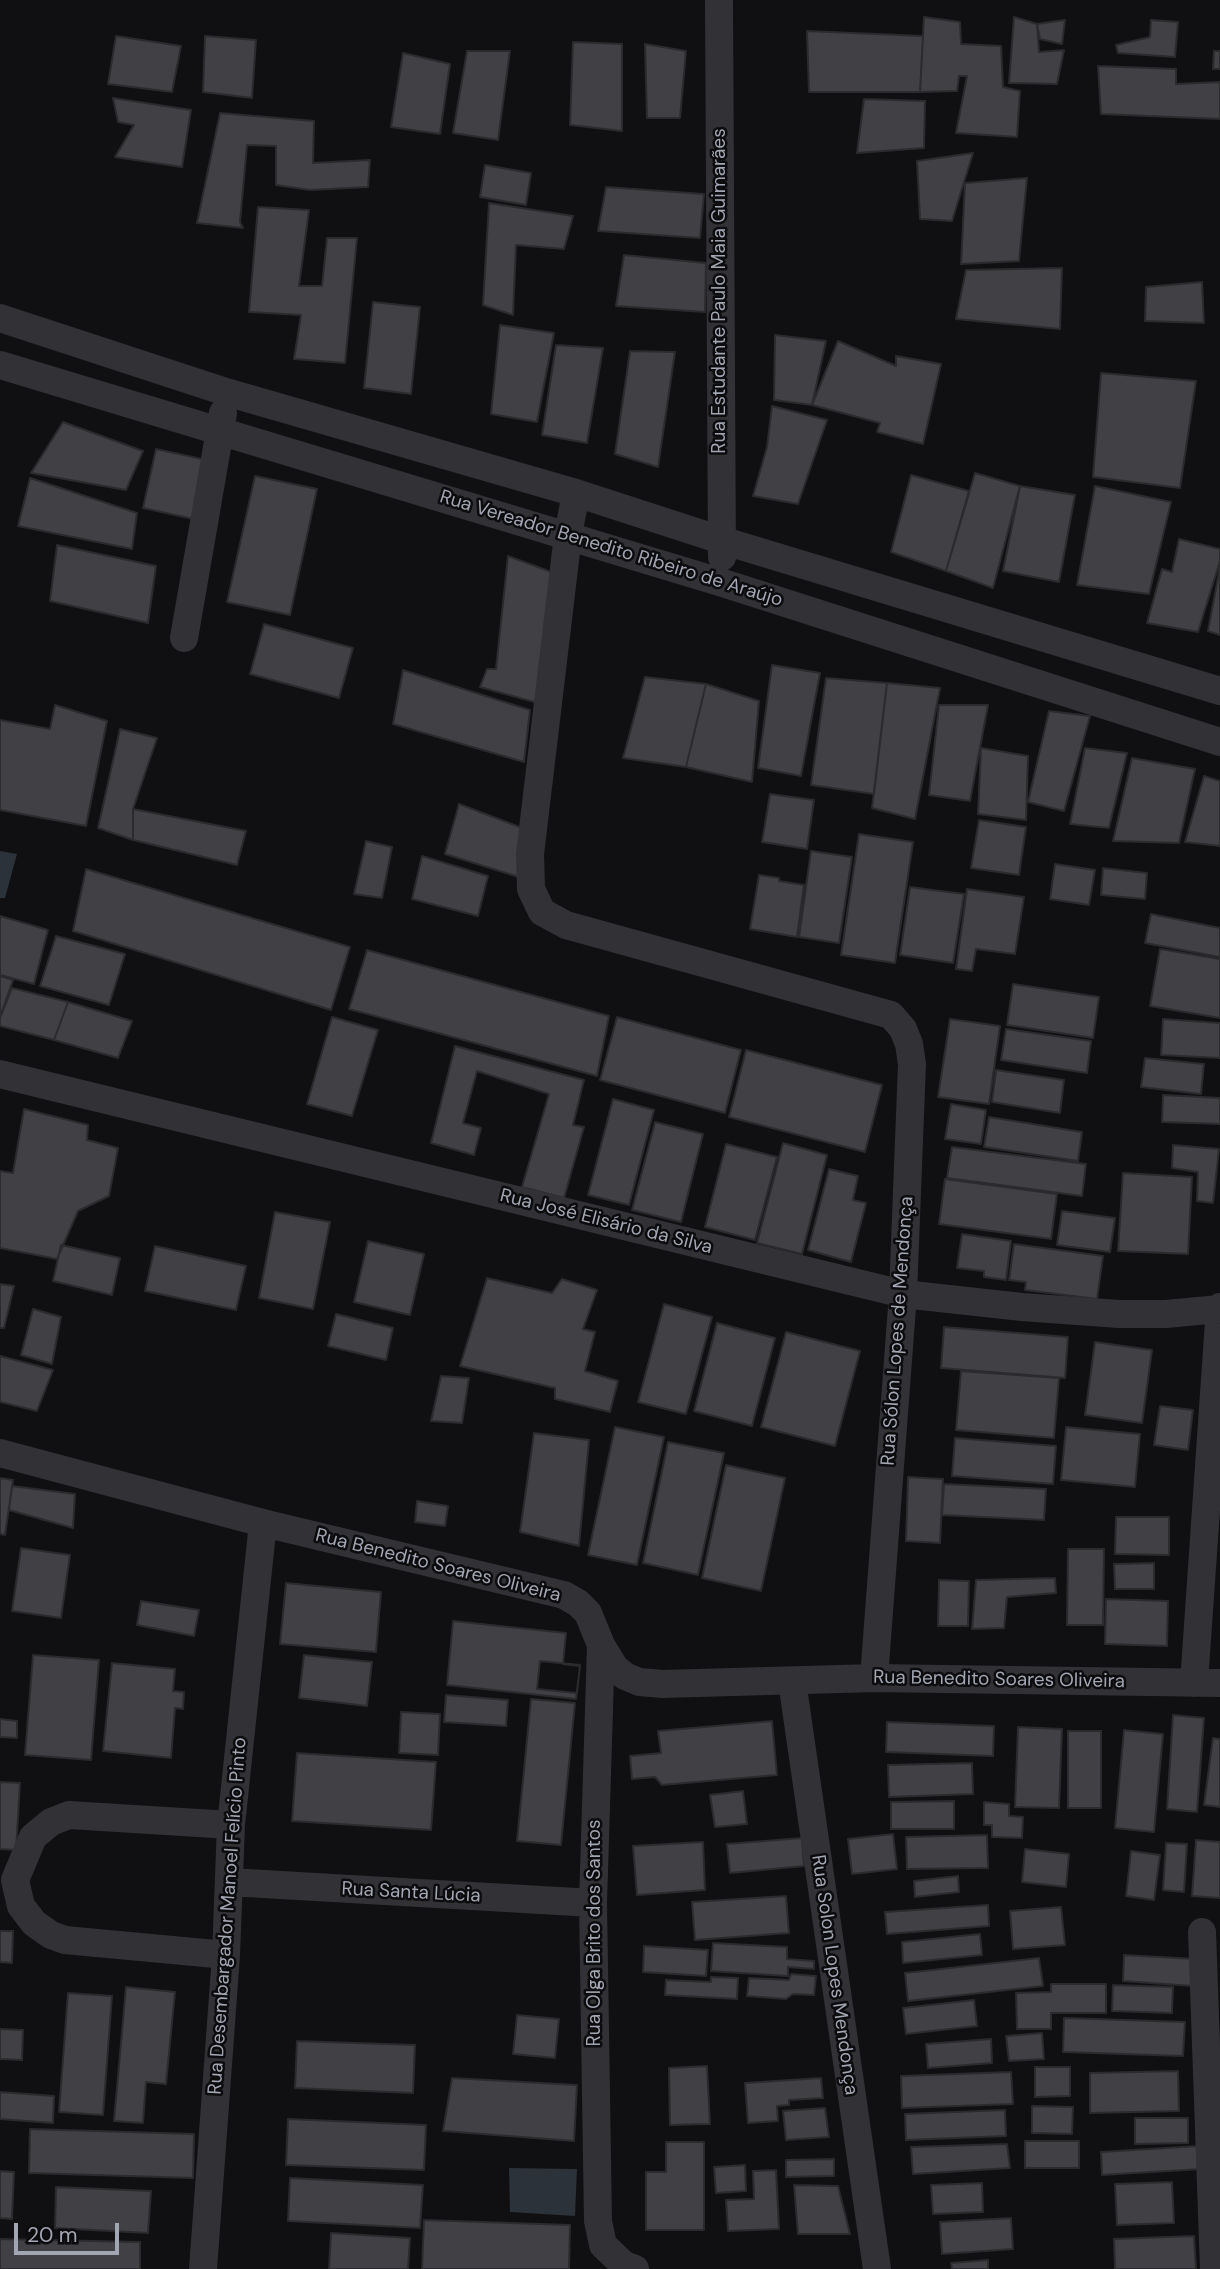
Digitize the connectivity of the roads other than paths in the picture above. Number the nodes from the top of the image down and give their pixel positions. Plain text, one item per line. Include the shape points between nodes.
1 (719, 0) edge
2 (0, 318) edge
3 (0, 365) edge
4 (226, 392) junction
5 (221, 430) junction
6 (576, 493) junction
7 (568, 535) junction
8 (721, 540) junction
9 (723, 583) junction
10 (184, 638) dead end
11 (1220, 691) edge
12 (1220, 742) edge
13 (0, 1074) edge
14 (903, 1294) junction
15 (1220, 1308) edge
16 (0, 1453) edge
17 (263, 1523) junction
18 (601, 1645) junction
19 (874, 1678) junction
20 (792, 1681) junction
21 (1207, 1683) edge
22 (231, 1825) junction
23 (7, 1880) edge
24 (229, 1882) junction
25 (593, 1903) junction
26 (1202, 1932) dead end
27 (226, 1955) junction
28 (203, 2269) edge
29 (635, 2269) edge
30 (877, 2269) edge
31 (1214, 2269) edge

1 - 8 street, Rua Estudante Paulo Maia Guimarães
2 - 4 street
3 - 5 street, Rua Vereador Benedito Ribeiro de Araújo
4 - 5 street
4 - 6 street
5 - 7 street, Rua Vereador Benedito Ribeiro de Araújo
5 - 10 street
6 - 7 street, Rua Sólon Lopes de Mendonça
6 - 8 street
7 - 9 street, Rua Vereador Benedito Ribeiro de Araújo
7 - 14 street, Rua Sólon Lopes de Mendonça via 530,854 531,889 542,912 566,925 867,1008 891,1016 903,1029 912,1064
8 - 9 street, Rua Estudante Paulo Maia Guimarães
8 - 11 street
9 - 12 street, Rua Vereador Benedito Ribeiro de Araújo
13 - 14 street, Rua José Elisário da Silva
14 - 15 street, Rua José Elisário da Silva via 1119,1314
14 - 19 street, Rua Sólon Lopes de Mendonça
15 - 21 street
16 - 17 street, Rua Benedito Soares Oliveira
17 - 18 street, Rua Benedito Soares Oliveira via 564,1595 588,1613
17 - 22 street, Rua Desembargador Manoel Felício Pinto
18 - 20 street, Rua Benedito Soares Oliveira via 615,1668 639,1682
18 - 25 street, Rua Olga Brito dos Santos
19 - 20 street, Rua Benedito Soares Oliveira
19 - 21 street, Rua Benedito Soares Oliveira
20 - 30 street, Rua Solon Lopes Mendonça
22 - 23 street via 69,1815 33,1837
22 - 24 street, Rua Desembargador Manoel Felício Pinto
23 - 27 street via 34,1923 51,1936
24 - 25 street, Rua Santa Lúcia
24 - 27 street, Rua Desembargador Manoel Felício Pinto
25 - 29 street, Rua Olga Brito dos Santos via 598,2221 603,2245
26 - 31 street
27 - 28 street, Rua Desembargador Manoel Felício Pinto

